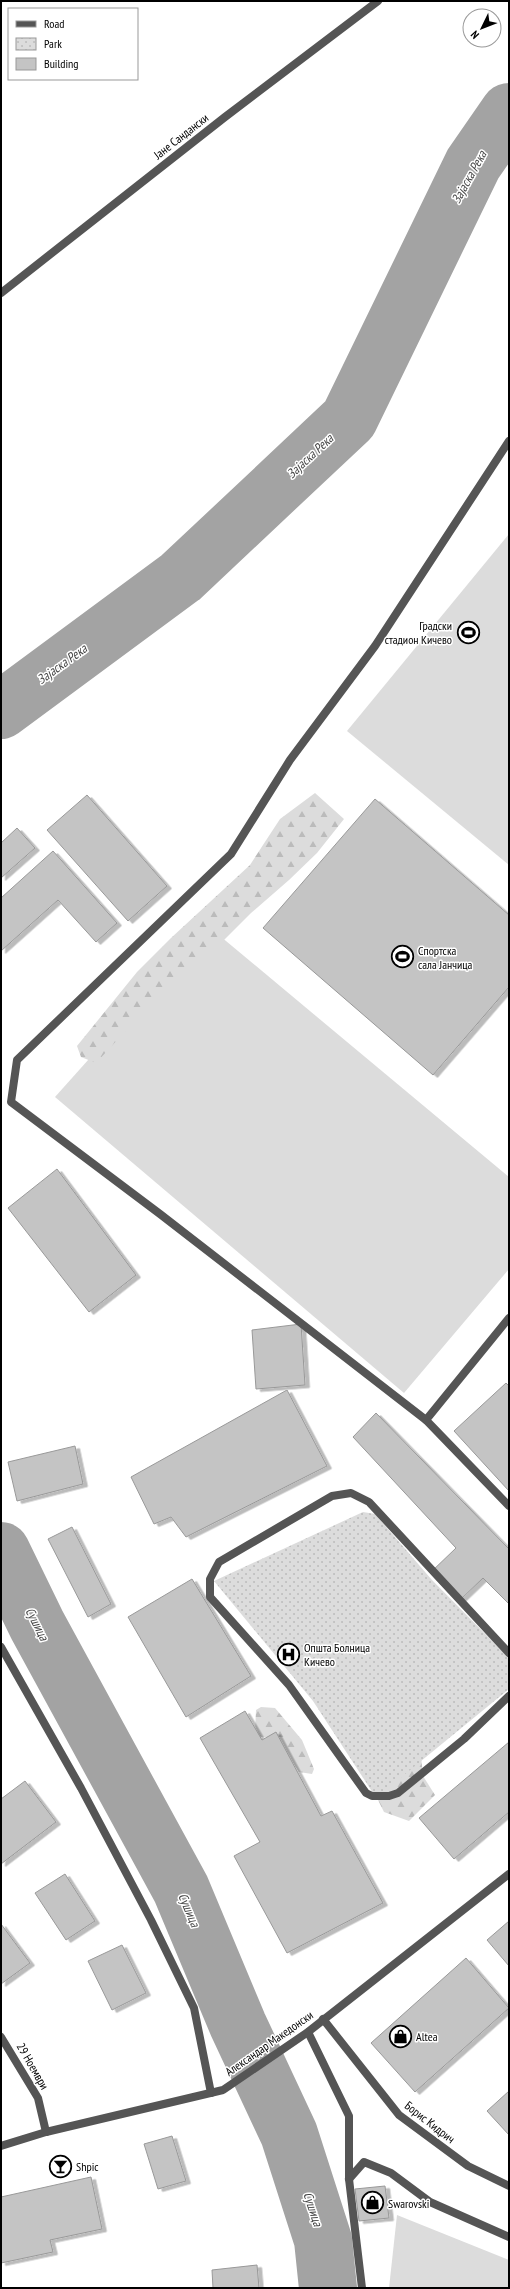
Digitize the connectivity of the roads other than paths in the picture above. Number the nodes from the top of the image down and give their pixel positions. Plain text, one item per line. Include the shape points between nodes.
1 (378, 1) edge
2 (1, 293) edge
3 (509, 442) edge
4 (509, 1318) edge
5 (426, 1420) junction
6 (509, 1506) edge
7 (1, 1646) edge
8 (509, 1653) edge
9 (509, 1696) edge
10 (509, 1874) edge
11 (324, 2019) junction
12 (308, 2032) junction
13 (1, 2037) edge
14 (211, 2093) junction
15 (46, 2132) junction
16 (1, 2146) edge
17 (349, 2179) junction
18 (509, 2186) edge
19 (509, 2237) edge
20 (362, 2288) edge

1 - 2 street, Јане Сандански via 226,116
3 - 5 street via 375,646 290,760 231,854 17,1060 11,1102
4 - 5 street
5 - 6 street
7 - 14 street via 118,1857 194,2008
8 - 9 street via 369,1502 351,1492 332,1496 219,1562 210,1578 210,1596 289,1685 366,1793 372,1796 390,1796 403,1789 464,1739
10 - 11 street, Александар Македонски
11 - 12 street, Александар Македонски
11 - 18 street, Борис Кидрич via 399,2115 468,2166
12 - 14 street, Александар Македонски via 223,2090
12 - 17 street via 349,2116
13 - 15 street, 29 Ноември via 38,2098
14 - 15 street, Александар Македонски
15 - 16 street, Александар Македонски
17 - 19 street via 364,2162 391,2173 430,2202
17 - 20 street

